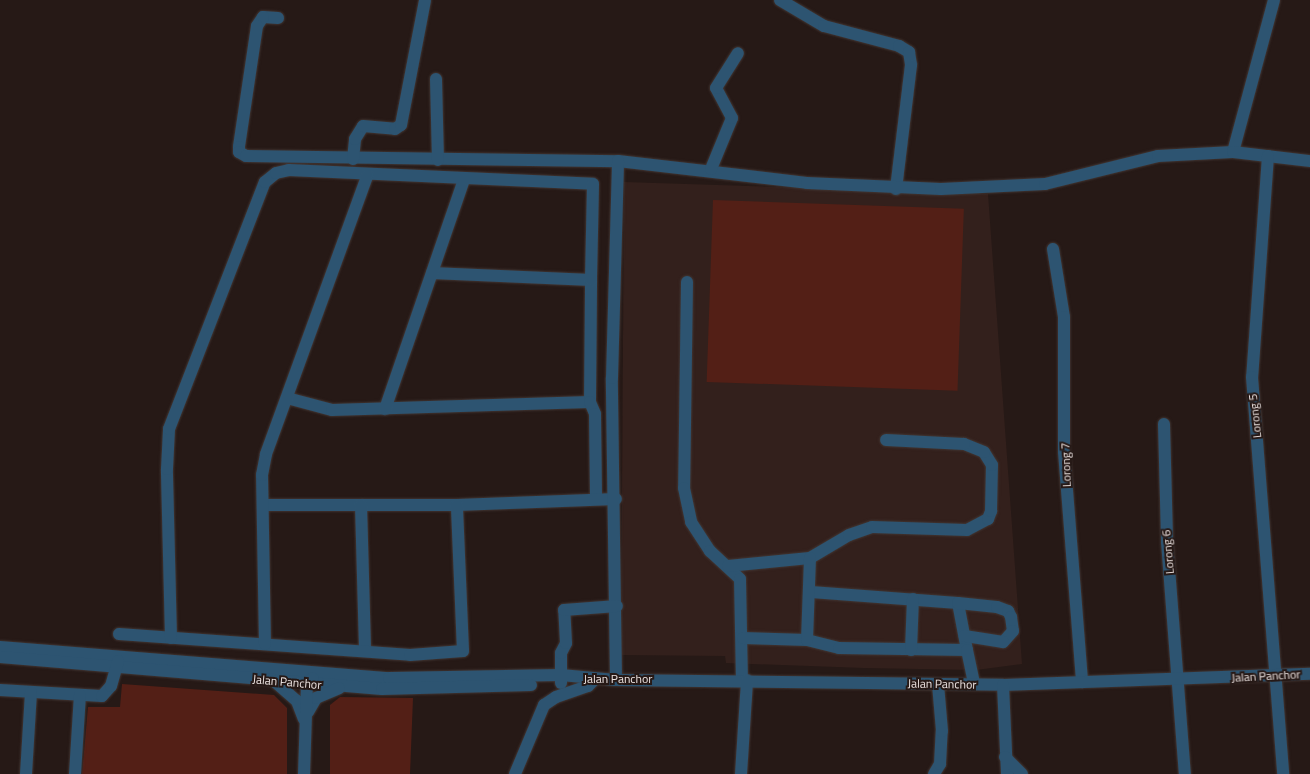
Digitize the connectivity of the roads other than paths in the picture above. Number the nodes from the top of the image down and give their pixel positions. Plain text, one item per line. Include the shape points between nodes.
1 (425, 0) edge
2 (780, 0) edge
3 (1274, 0) edge
4 (278, 18) dead end
5 (738, 53) dead end
6 (436, 79) dead end
7 (1233, 152) junction
8 (1268, 156) junction
9 (353, 159) junction
10 (438, 160) junction
11 (618, 161) junction
12 (1310, 161) edge
13 (711, 169) junction
14 (367, 176) junction
15 (464, 180) junction
16 (896, 189) junction
17 (1053, 249) dead end
18 (432, 273) junction
19 (591, 280) junction
20 (687, 282) dead end
21 (286, 398) junction
22 (590, 402) junction
23 (386, 409) junction
24 (1164, 424) dead end
25 (886, 440) dead end
26 (596, 499) junction
27 (616, 499) junction
28 (263, 505) junction
29 (361, 505) junction
30 (457, 505) junction
31 (810, 558) junction
32 (728, 566) junction
33 (810, 592) junction
34 (913, 599) junction
35 (958, 603) junction
36 (617, 606) junction
37 (119, 634) dead end
38 (964, 636) junction
39 (171, 638) junction
40 (743, 638) junction
41 (807, 640) junction
42 (264, 644) junction
43 (0, 648) edge
44 (911, 650) junction
45 (967, 650) junction
46 (365, 651) junction
47 (118, 655) junction
48 (0, 657) edge
49 (117, 668) junction
50 (287, 669) junction
51 (327, 673) junction
52 (1310, 674) edge
53 (1275, 675) junction
54 (561, 679) junction
55 (594, 679) junction
56 (616, 680) junction
57 (744, 680) junction
58 (1179, 680) junction
59 (274, 681) junction
60 (1082, 682) junction
61 (307, 684) junction
62 (938, 684) junction
63 (974, 684) junction
64 (1003, 685) junction
65 (346, 686) junction
66 (0, 690) edge
67 (31, 692) junction
68 (80, 695) junction
69 (306, 715) junction
70 (306, 728) junction
71 (1005, 757) junction
72 (26, 774) edge
73 (75, 774) edge
74 (304, 774) edge
75 (515, 774) edge
76 (742, 774) edge
77 (934, 774) edge
78 (1007, 774) edge
79 (1022, 774) edge
80 (1185, 774) edge
81 (1283, 774) edge

1 - 9 street via 401,125 395,130 363,126 354,139
2 - 16 street via 824,26 900,46 909,52 911,65
3 - 7 street
4 - 9 street via 263,17 257,26 239,152 246,156
5 - 13 street via 716,88 732,118
6 - 10 street
7 - 8 street
7 - 16 street via 1158,156 1072,180 1031,186
8 - 12 street
8 - 53 street, Lorong 5 via 1252,377
9 - 10 street
10 - 11 street
11 - 13 street
11 - 27 street via 612,378
13 - 16 street via 807,183
14 - 15 street
14 - 21 street
14 - 39 street via 289,170 265,182 169,429 167,469
15 - 18 street
15 - 19 street via 593,184
17 - 60 street, Lorong 7 via 1064,317 1064,452
18 - 19 street
18 - 23 street
19 - 22 street
20 - 32 street via 686,501 695,528 710,551
21 - 23 street via 332,410
21 - 28 street via 266,454
22 - 23 street
22 - 26 street via 594,414
24 - 58 street, Lorong 6 via 1166,519
25 - 31 street via 964,444 984,452 992,465 991,511 988,519 967,530 861,530
26 - 27 street
26 - 30 street
27 - 36 street
28 - 29 street
28 - 42 street
29 - 30 street
29 - 46 street
30 - 46 street via 463,651 410,655
31 - 32 street
31 - 33 street
32 - 40 street via 740,579 743,590
33 - 34 street
33 - 41 street
34 - 35 street
34 - 44 street
35 - 38 street
35 - 38 street via 997,607 1008,611 1012,617 1013,631 1002,642
36 - 54 street via 564,610 566,643 561,653
36 - 56 street
37 - 39 street
38 - 45 street
39 - 42 street
40 - 41 street
40 - 57 street
41 - 44 street via 839,648
42 - 46 street
43 - 47 street, Jalan Panchor
44 - 45 street
45 - 63 street
47 - 49 street
47 - 50 street, Jalan Panchor
48 - 49 street, Jalan Panchor
49 - 59 street, Jalan Panchor
49 - 68 street via 111,686 102,696
50 - 51 street, Jalan Panchor
50 - 61 street
51 - 54 street, Jalan Panchor via 456,680
51 - 61 street
52 - 53 street, Jalan Panchor
53 - 58 street, Jalan Panchor
53 - 81 street, Lorong 5
54 - 55 street, Jalan Panchor
54 - 65 street, Jalan Panchor via 452,689
55 - 56 street, Jalan Panchor
55 - 75 street via 588,686 556,697 544,706
56 - 57 street, Jalan Panchor
57 - 62 street, Jalan Panchor
57 - 76 street
58 - 60 street, Jalan Panchor
58 - 80 street, Lorong 6
59 - 61 street, Jalan Panchor
59 - 70 street via 297,701
60 - 64 street, Jalan Panchor
61 - 65 street, Jalan Panchor
61 - 69 street
62 - 63 street, Jalan Panchor
62 - 77 street via 942,731 940,764
63 - 64 street, Jalan Panchor
64 - 71 street
65 - 69 street via 316,698
66 - 67 street
67 - 68 street
67 - 72 street
68 - 73 street
69 - 70 street
70 - 74 street
71 - 78 street
71 - 79 street

